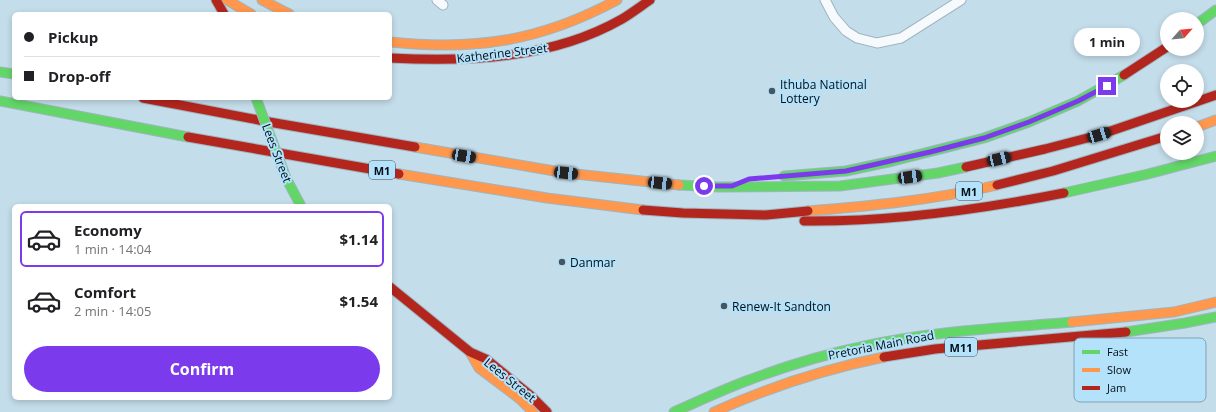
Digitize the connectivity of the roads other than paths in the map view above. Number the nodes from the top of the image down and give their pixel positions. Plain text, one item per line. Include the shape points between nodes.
1 (216, 0) edge
2 (227, 0) edge
3 (262, 0) edge
4 (617, 0) edge
5 (650, 0) edge
6 (825, 0) edge
7 (961, 0) edge
8 (1216, 10) edge
9 (223, 12) edge
10 (248, 12) edge
11 (285, 12) edge
12 (1204, 19) edge
13 (392, 42) edge
14 (1160, 52) edge
15 (392, 58) edge
16 (0, 72) edge
17 (12, 74) edge
18 (1216, 95) edge
19 (154, 100) edge
20 (257, 100) edge
21 (0, 101) edge
22 (1216, 120) edge
23 (1204, 124) edge
24 (1160, 138) edge
25 (1216, 156) edge
26 (777, 176) dead end
27 (764, 177) dead end
28 (732, 186) junction
29 (300, 204) edge
30 (766, 215) junction
31 (392, 289) edge
32 (1216, 302) edge
33 (1216, 317) edge
34 (470, 352) junction
35 (533, 412) edge
36 (547, 412) edge
37 (674, 412) edge
38 (714, 412) edge

1 - 9 main road
2 - 10 main road
3 - 11 main road
4 - 13 main road, Katherine Street via 578,20 492,44 436,46
5 - 15 main road, Katherine Street via 616,23 560,45 531,52 455,59
6 - 7 street via 834,17 846,31 857,38 877,43 901,38
8 - 12 main road
14 - 26 main road via 1078,101 984,138 846,171
16 - 17 main road
18 - 28 main road, M1 via 1099,135 938,173 840,186
19 - 28 main road, M1 via 566,173 675,185
20 - 29 main road, Lees Street, bridge via 286,178
21 - 30 main road, M1 via 154,131 547,198 683,213
22 - 23 main road
24 - 30 main road, M1 via 1053,171 943,196 888,204
25 - 30 main road via 1120,182 1001,206 853,221 791,220
27 - 28 main road via 749,179
31 - 34 main road, Lees Street
32 - 37 main road, Pretoria Main Road / M11 via 1174,312 950,333 864,346 748,380
33 - 38 main road, Pretoria Main Road / M11 via 1154,328 940,349 874,359 789,381
34 - 35 main road, Lees Street via 479,368
34 - 36 main road, Lees Street via 486,359

